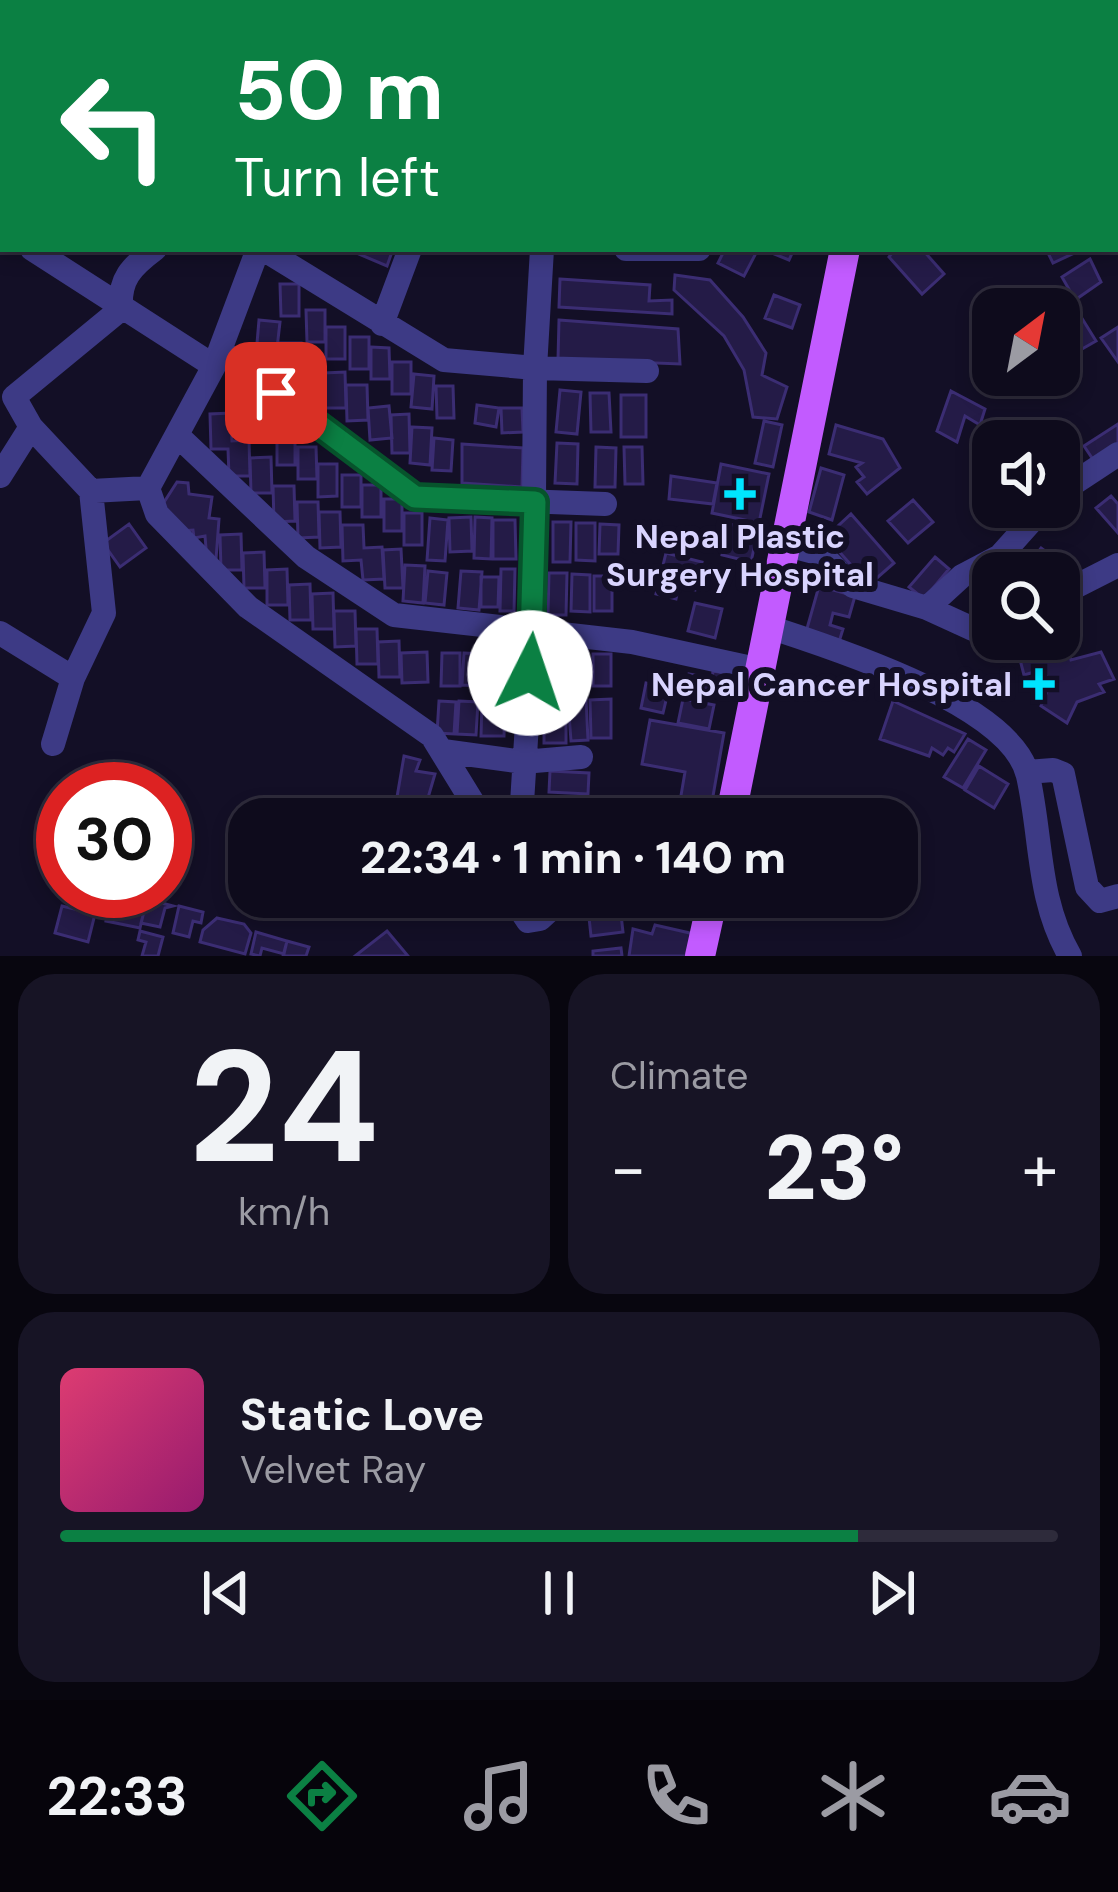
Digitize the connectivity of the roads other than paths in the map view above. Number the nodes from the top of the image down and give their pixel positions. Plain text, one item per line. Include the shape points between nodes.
1 (37, 252) edge
2 (150, 252) edge
3 (260, 252) edge
4 (266, 252) edge
5 (409, 252) edge
6 (542, 252) edge
7 (844, 252) edge
8 (121, 309) junction
9 (382, 324) junction
10 (217, 358) junction
11 (536, 368) junction
12 (647, 371) dead end
13 (31, 427) junction
14 (178, 437) junction
15 (1118, 454) edge
16 (0, 476) edge
17 (1080, 479) edge
18 (148, 488) junction
19 (91, 491) junction
20 (535, 502) junction
21 (605, 504) dead end
22 (1025, 528) edge
23 (783, 544) junction
24 (1118, 565) edge
25 (1080, 584) edge
26 (927, 608) junction
27 (770, 627) junction
28 (533, 628) junction
29 (972, 629) edge
30 (0, 633) edge
31 (761, 670) junction
32 (73, 678) junction
33 (53, 743) dead end
34 (443, 751) junction
35 (581, 757) dead end
36 (523, 762) junction
37 (1028, 772) junction
38 (471, 798) edge
39 (522, 798) edge
40 (734, 798) edge
41 (1118, 896) edge
42 (708, 918) edge
43 (700, 956) edge
44 (1070, 956) edge

1 - 8 street
2 - 8 street via 120,286
3 - 10 street
4 - 9 street
5 - 9 street
6 - 11 street
7 - 23 main road
8 - 10 street
8 - 13 street via 19,390 16,406
9 - 11 street via 444,360
10 - 14 street
10 - 20 street via 415,497
11 - 12 street
11 - 20 street
13 - 16 street
13 - 19 street
14 - 18 street
14 - 28 street via 306,557 394,615
15 - 17 street
18 - 19 street
18 - 34 street via 157,514 248,607
19 - 32 street via 104,614
20 - 21 street
20 - 28 street
22 - 26 street
23 - 26 street via 820,554 853,586
23 - 27 main road
24 - 25 street
26 - 29 street
27 - 31 main road
27 - 37 street via 864,658 968,712 1019,754
28 - 31 street
28 - 36 street
30 - 32 street
31 - 40 main road
32 - 33 street
34 - 36 street
34 - 38 street
35 - 36 street
36 - 39 street
37 - 41 street via 1063,774 1087,887 1100,901
37 - 44 street via 1043,887
42 - 43 main road

